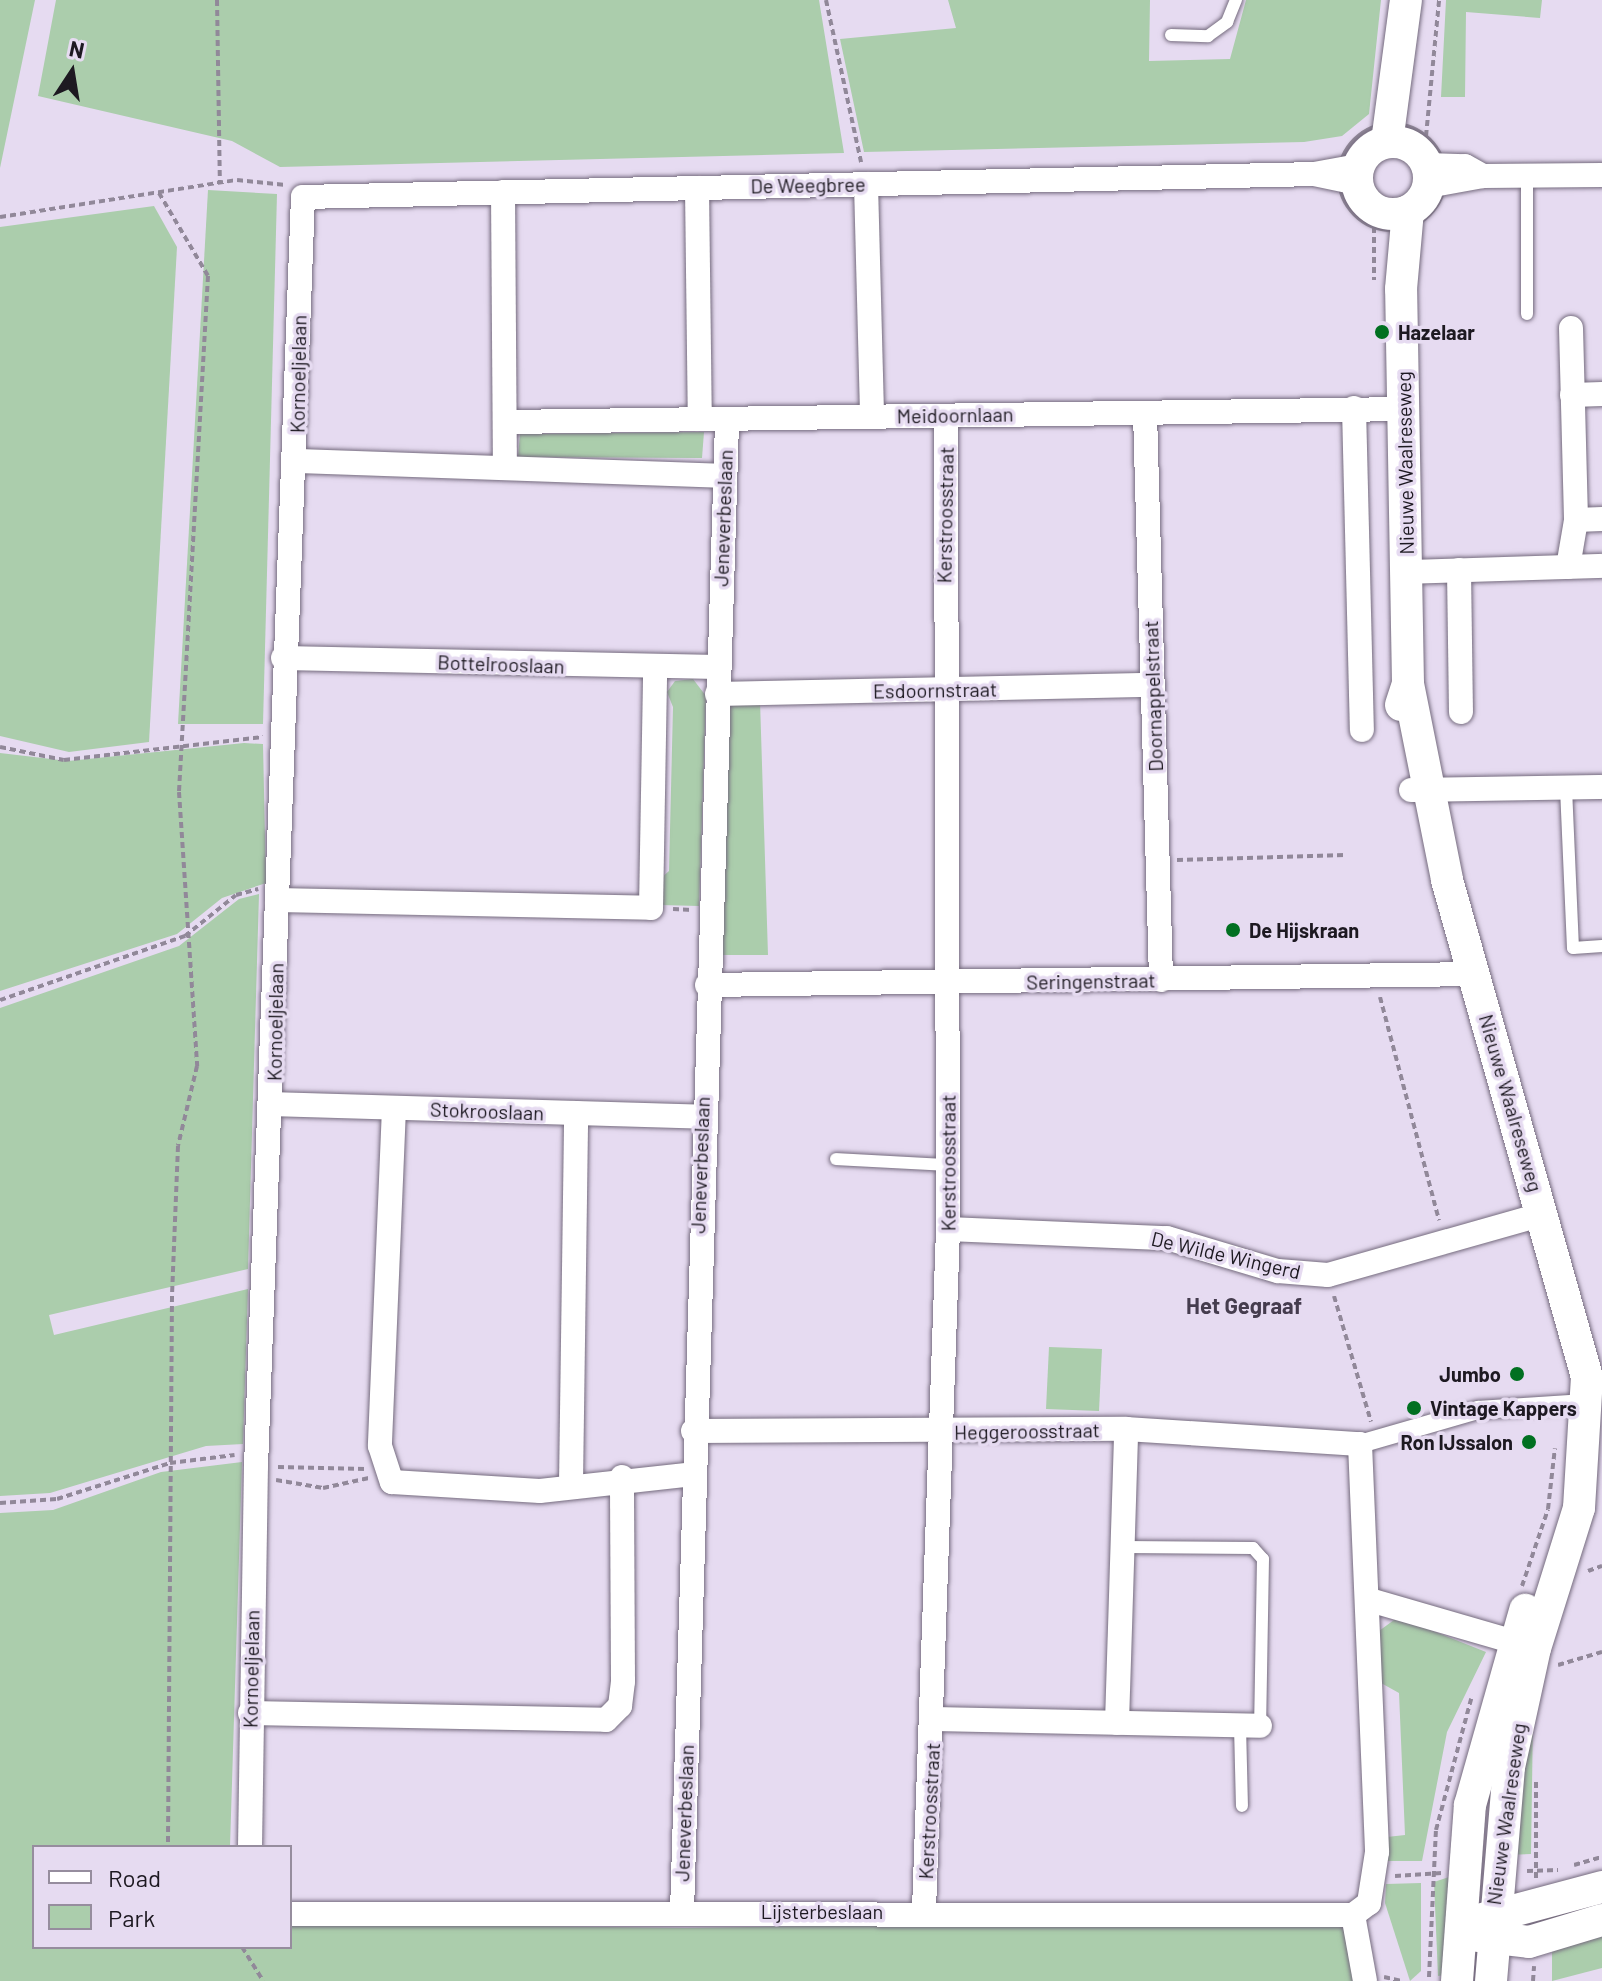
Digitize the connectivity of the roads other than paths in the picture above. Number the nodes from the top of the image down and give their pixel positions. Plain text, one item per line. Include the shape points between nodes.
1 (1236, 0) edge
2 (1406, 0) edge
3 (1171, 35) dead end
4 (1408, 150) junction
5 (1351, 174) junction
6 (1602, 175) edge
7 (1527, 176) junction
8 (866, 184) junction
9 (697, 188) junction
10 (503, 192) junction
11 (303, 197) joint
12 (1389, 217) junction
13 (1527, 314) dead end
14 (1571, 328) dead end
15 (1602, 394) edge
16 (1572, 395) junction
17 (1354, 408) junction
18 (1403, 409) junction
19 (1145, 413) junction
20 (946, 416) junction
21 (872, 417) junction
22 (700, 419) junction
23 (727, 419) junction
24 (507, 422) junction
25 (296, 461) junction
26 (505, 468) junction
27 (723, 476) junction
28 (1602, 519) edge
29 (1576, 520) junction
30 (1602, 566) edge
31 (1568, 567) junction
32 (1459, 570) junction
33 (1407, 572) junction
34 (283, 658) junction
35 (718, 667) junction
36 (655, 668) junction
37 (1153, 685) junction
38 (943, 690) junction
39 (717, 694) junction
40 (1461, 712) dead end
41 (1362, 730) dead end
42 (1602, 787) edge
43 (1419, 788) junction
44 (1566, 788) junction
45 (277, 894) junction
46 (1602, 946) edge
47 (1475, 974) junction
48 (1161, 980) junction
49 (950, 984) junction
50 (707, 985) junction
51 (273, 1104) junction
52 (394, 1108) junction
53 (576, 1113) junction
54 (701, 1117) junction
55 (836, 1159) dead end
56 (948, 1165) junction
57 (1543, 1214) junction
58 (948, 1229) junction
59 (1584, 1402) edge
60 (1126, 1429) junction
61 (693, 1431) junction
62 (935, 1433) junction
63 (1368, 1442) junction
64 (693, 1474) junction
65 (622, 1477) junction
66 (571, 1484) junction
67 (1124, 1547) junction
68 (1370, 1600) junction
69 (1532, 1652) junction
70 (250, 1713) junction
71 (934, 1719) junction
72 (1117, 1723) junction
73 (1250, 1726) junction
74 (1242, 1806) dead end
75 (250, 1845) edge
76 (1602, 1887) edge
77 (924, 1910) junction
78 (682, 1912) junction
79 (292, 1914) edge
80 (1353, 1915) junction
81 (1602, 1920) edge
82 (1492, 1927) junction
83 (1456, 1930) junction
84 (1365, 1981) edge
85 (1457, 1981) edge
86 (1491, 1981) edge

1 - 3 lane via 1227,22 1208,36
2 - 4 street
4 - 5 street
4 - 7 street via 1483,176
4 - 12 street
5 - 8 street, De Weegbree
5 - 12 street via 1366,202
6 - 7 street
7 - 13 lane
8 - 9 street, De Weegbree
8 - 21 street
9 - 10 street, De Weegbree
9 - 22 street
10 - 11 street, De Weegbree
10 - 24 street
11 - 25 street, Kornoeljelaan
12 - 18 street, Nieuwe Waalreseweg via 1401,289
14 - 16 street
15 - 16 street
16 - 29 street
17 - 18 street, Meidoornlaan
17 - 19 street, Meidoornlaan
17 - 41 street
18 - 33 street, Nieuwe Waalreseweg
19 - 20 street, Meidoornlaan
19 - 37 street, Doornappelstraat
20 - 21 street, Meidoornlaan
20 - 38 street, Kerstroosstraat
21 - 23 street, Meidoornlaan
22 - 23 street, Meidoornlaan
22 - 24 street, Meidoornlaan
23 - 27 street, Jeneverbeslaan
24 - 26 street
25 - 26 street
25 - 34 street, Kornoeljelaan
26 - 27 street
27 - 35 street, Jeneverbeslaan
28 - 29 street
29 - 31 street
30 - 31 street
31 - 32 street
32 - 33 street
32 - 40 street
33 - 43 street, Nieuwe Waalreseweg via 1408,684 1402,734
34 - 36 street, Bottelrooslaan
34 - 45 street, Kornoeljelaan
35 - 36 street, Bottelrooslaan
35 - 39 street, Jeneverbeslaan
36 - 45 street via 651,908
37 - 38 street, Esdoornstraat
37 - 48 street, Doornappelstraat
38 - 39 street, Esdoornstraat
38 - 49 street, Kerstroosstraat
39 - 50 street, Jeneverbeslaan
42 - 44 street
43 - 44 street
43 - 47 street, Nieuwe Waalreseweg
44 - 46 lane via 1573,948
45 - 51 street, Kornoeljelaan
47 - 48 street, Seringenstraat
47 - 57 street, Nieuwe Waalreseweg
48 - 49 street, Seringenstraat
49 - 50 street, Seringenstraat
49 - 56 street, Kerstroosstraat
50 - 54 street, Jeneverbeslaan
51 - 52 street, Stokrooslaan
51 - 70 street, Kornoeljelaan
52 - 53 street, Stokrooslaan
52 - 66 street via 384,1469 392,1482 413,1488 540,1491
53 - 54 street, Stokrooslaan
53 - 66 street
54 - 61 street, Jeneverbeslaan
55 - 56 lane
56 - 58 street, Kerstroosstraat
57 - 58 street, De Wilde Wingerd via 1328,1275 1278,1271 1167,1238
57 - 59 street, Nieuwe Waalreseweg via 1572,1327
58 - 62 street, Kerstroosstraat
59 - 63 street via 1478,1410
59 - 69 street, Nieuwe Waalreseweg
60 - 62 street, Heggeroosstraat
60 - 63 street, Heggeroosstraat
60 - 67 street
61 - 62 street, Heggeroosstraat
61 - 64 street, Jeneverbeslaan
62 - 71 street, Kerstroosstraat
63 - 68 street
64 - 65 street
64 - 78 street, Jeneverbeslaan
65 - 66 street
65 - 70 street via 620,1706 606,1720
67 - 72 street
67 - 73 lane via 1253,1548 1263,1559
68 - 69 street
68 - 80 street via 1377,1877 1369,1903
69 - 82 street, Nieuwe Waalreseweg via 1509,1767
69 - 83 street, Nieuwe Waalreseweg via 1476,1773
70 - 75 street, Kornoeljelaan
71 - 72 street
71 - 77 street, Kerstroosstraat
72 - 73 street
73 - 74 lane
76 - 82 street
77 - 78 street, Lijsterbeslaan
77 - 80 street, Lijsterbeslaan
78 - 79 street, Lijsterbeslaan
80 - 84 street
81 - 82 street via 1529,1942
82 - 83 street
82 - 86 street, Nieuwe Waalreseweg
83 - 85 street, Nieuwe Waalreseweg

